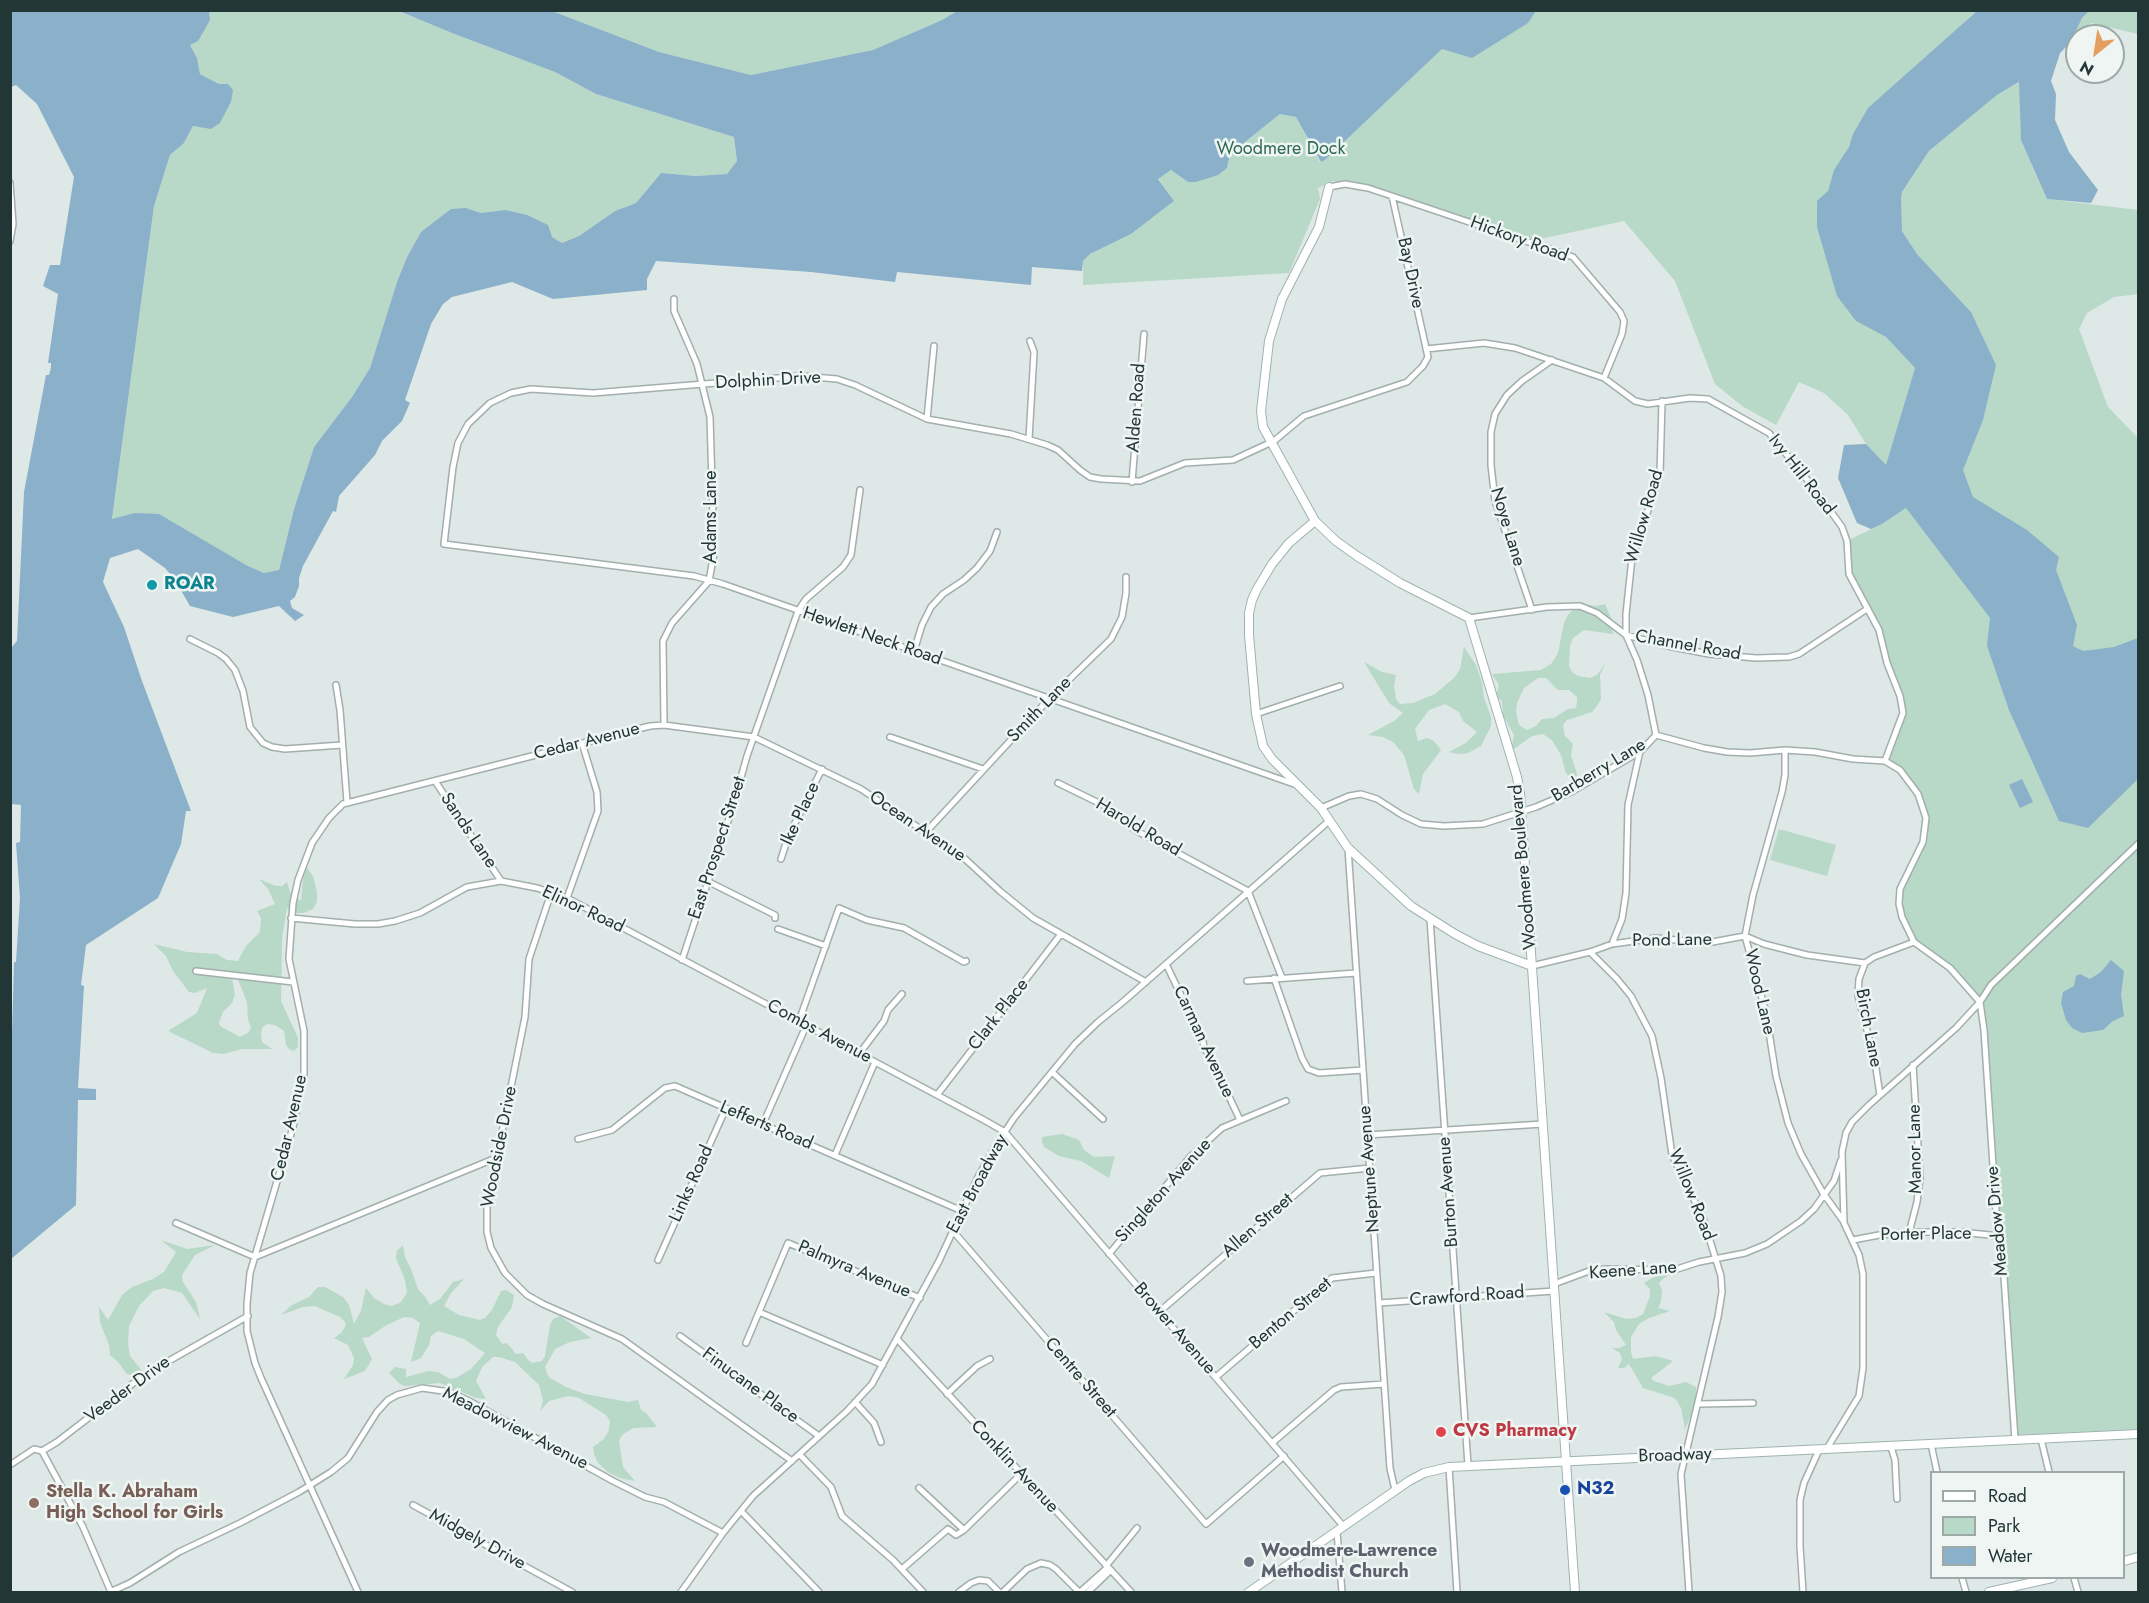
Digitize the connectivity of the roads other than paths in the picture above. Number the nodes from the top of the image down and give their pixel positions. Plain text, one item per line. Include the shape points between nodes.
1 (10, 183) edge
2 (1329, 187) joint
3 (1392, 196) junction
4 (10, 241) edge
5 (674, 299) dead end
6 (1144, 334) dead end
7 (1030, 341) dead end
8 (934, 346) dead end
9 (1426, 349) junction
10 (1552, 360) junction
11 (1604, 378) junction
12 (703, 384) junction
13 (1662, 401) junction
14 (927, 418) junction
15 (1029, 439) junction
16 (1270, 443) junction
17 (1132, 482) junction
18 (860, 490) dead end
19 (1315, 521) junction
20 (997, 532) dead end
21 (445, 533) joint
22 (1126, 577) dead end
23 (710, 581) junction
24 (1868, 609) junction
25 (1533, 610) junction
26 (798, 611) junction
27 (1468, 618) junction
28 (1626, 635) junction
29 (189, 639) dead end
30 (914, 651) junction
31 (336, 685) dead end
32 (1340, 686) dead end
33 (1050, 698) junction
34 (1256, 714) junction
35 (664, 725) junction
36 (1656, 735) junction
37 (754, 737) junction
38 (890, 737) dead end
39 (582, 743) junction
40 (342, 745) junction
41 (1785, 750) junction
42 (1641, 751) junction
43 (1885, 761) junction
44 (822, 769) junction
45 (983, 770) junction
46 (435, 781) junction
47 (1058, 783) dead end
48 (1298, 785) junction
49 (347, 802) junction
50 (1321, 808) junction
51 (1521, 812) junction
52 (1330, 820) junction
53 (926, 832) junction
54 (2139, 844) edge
55 (1348, 848) junction
56 (781, 859) dead end
57 (501, 881) junction
58 (708, 881) junction
59 (1248, 891) junction
60 (551, 893) junction
61 (567, 898) junction
62 (291, 918) junction
63 (775, 918) dead end
64 (1430, 919) junction
65 (778, 929) dead end
66 (633, 933) joint
67 (1061, 934) junction
68 (1745, 936) junction
69 (1914, 942) junction
70 (1612, 944) junction
71 (826, 946) junction
72 (1590, 952) junction
73 (682, 960) junction
74 (966, 961) dead end
75 (1865, 963) junction
76 (1166, 964) junction
77 (1532, 966) junction
78 (196, 971) dead end
79 (1356, 973) junction
80 (1274, 978) junction
81 (1282, 978) junction
82 (1247, 981) dead end
83 (293, 982) junction
84 (1146, 982) junction
85 (902, 994) dead end
86 (1980, 1002) junction
87 (799, 1021) junction
88 (807, 1026) junction
89 (859, 1054) junction
90 (875, 1062) junction
91 (1913, 1065) junction
92 (1363, 1070) junction
93 (1052, 1072) junction
94 (937, 1095) junction
95 (1880, 1095) junction
96 (1286, 1101) dead end
97 (726, 1108) junction
98 (1103, 1119) dead end
99 (1240, 1120) junction
100 (763, 1124) junction
101 (1543, 1124) junction
102 (1444, 1131) junction
103 (1005, 1132) junction
104 (1367, 1135) junction
105 (578, 1139) dead end
106 (1842, 1152) junction
107 (835, 1155) junction
108 (496, 1158) junction
109 (1370, 1168) junction
110 (1825, 1196) junction
111 (962, 1211) junction
112 (177, 1222) dead end
113 (1845, 1223) junction
114 (953, 1231) junction
115 (1909, 1233) junction
116 (1999, 1236) junction
117 (1853, 1240) junction
118 (1109, 1254) junction
119 (255, 1257) junction
120 (1716, 1259) junction
121 (658, 1260) dead end
122 (1376, 1273) junction
123 (1554, 1287) junction
124 (1456, 1297) junction
125 (920, 1298) junction
126 (1379, 1303) junction
127 (759, 1312) junction
128 (1160, 1312) junction
129 (248, 1316) junction
130 (680, 1336) dead end
131 (898, 1340) junction
132 (746, 1343) dead end
133 (990, 1359) dead end
134 (883, 1365) junction
135 (1216, 1377) junction
136 (1384, 1384) junction
137 (947, 1394) junction
138 (855, 1402) junction
139 (1753, 1403) dead end
140 (1698, 1404) junction
141 (2139, 1434) edge
142 (819, 1436) junction
143 (2041, 1439) junction
144 (2015, 1440) junction
145 (881, 1442) dead end
146 (1272, 1443) junction
147 (1931, 1444) junction
148 (1891, 1447) junction
149 (1822, 1450) junction
150 (42, 1451) junction
151 (801, 1455) junction
152 (1685, 1455) junction
153 (1284, 1456) junction
154 (792, 1461) junction
155 (1566, 1461) junction
156 (10, 1465) edge
157 (1468, 1465) junction
158 (1449, 1467) junction
159 (1937, 1471) edge
160 (2049, 1471) edge
161 (1021, 1474) junction
162 (309, 1485) junction
163 (919, 1488) dead end
164 (1395, 1490) junction
165 (1897, 1498) dead end
166 (413, 1505) dead end
167 (741, 1511) junction
168 (1137, 1528) dead end
169 (1340, 1529) junction
170 (964, 1530) junction
171 (723, 1533) junction
172 (1108, 1568) junction
173 (902, 1569) junction
174 (2048, 1579) edge
175 (561, 1590) edge
176 (110, 1592) edge
177 (358, 1593) edge
178 (572, 1593) edge
179 (681, 1593) edge
180 (819, 1593) edge
181 (923, 1593) edge
182 (959, 1593) edge
183 (999, 1593) edge
184 (1003, 1593) edge
185 (1079, 1593) edge
186 (1088, 1593) edge
187 (1131, 1593) edge
188 (1249, 1593) edge
189 (1342, 1593) edge
190 (1457, 1593) edge
191 (1575, 1593) edge
192 (1689, 1593) edge
193 (1803, 1593) edge
194 (1989, 1593) edge

1 - 4 street
2 - 3 street, Hickory Road via 1352,185
2 - 16 street via 1319,227 1282,299 1269,341 1261,411
3 - 9 street, Bay Drive
3 - 11 street, Hickory Road via 1573,257 1624,321
5 - 12 street, Adams Lane via 674,311
6 - 17 street, Alden Road
7 - 15 street via 1034,352
8 - 14 street
9 - 10 street, Ivy Hill Road via 1484,343
9 - 16 street via 1428,357 1423,366 1407,382 1304,416
10 - 11 street, Ivy Hill Road
10 - 25 street, Noye Lane via 1507,395 1495,414 1491,432 1496,501
11 - 13 street, Ivy Hill Road via 1635,401
12 - 14 street, Dolphin Drive via 829,377
12 - 21 street, Dolphin Drive via 593,393 531,389 490,403 468,424 458,443
12 - 23 street, Adams Lane via 712,448 714,553
13 - 24 street, Ivy Hill Road via 1708,399 1776,438 1842,527 1849,574
13 - 28 street, Willow Road via 1660,474 1632,558
14 - 15 street, Dolphin Drive
15 - 17 street, Dolphin Drive via 1058,450 1090,477
16 - 17 street, Dolphin Drive via 1233,460 1185,463
16 - 19 street
18 - 26 street via 852,555
19 - 27 street via 1357,556
19 - 34 street via 1272,564 1252,600 1249,634
20 - 30 street via 990,551 977,568 931,607
21 - 23 street, Hewlett Neck Road via 444,544
22 - 33 street, Smith Lane via 1118,628
23 - 26 street, Hewlett Neck Road
23 - 35 street, Adams Lane via 672,623 663,641
24 - 28 street, Channel Road via 1806,651 1789,657 1709,654
24 - 43 street, Ivy Hill Road via 1879,630 1903,706
25 - 27 street, Channel Road
25 - 28 street, Channel Road via 1580,606 1597,613
26 - 30 street, Hewlett Neck Road
26 - 37 street, East Prospect Street
27 - 51 street, Woodmere Boulevard via 1517,777
28 - 36 street, Willow Road via 1648,695
29 - 40 street via 218,653 236,670 250,727 256,736 272,747 285,749
30 - 33 street, Hewlett Neck Road
31 - 40 street
32 - 34 street
33 - 45 street, Smith Lane
33 - 48 street, Hewlett Neck Road
34 - 48 street via 1263,746
35 - 37 street, Ocean Avenue
35 - 39 street, Cedar Avenue
36 - 41 street, Barberry Lane via 1727,752
36 - 42 street, Barberry Lane
37 - 44 street, Ocean Avenue
37 - 58 street, East Prospect Street
38 - 45 street
39 - 46 street, Cedar Avenue
39 - 61 street via 597,792 598,811
40 - 49 street
41 - 43 street, Barberry Lane
41 - 68 street, Wood Lane via 1782,792
42 - 51 street, Barberry Lane via 1571,792
42 - 70 street via 1628,805 1626,893 1622,919
43 - 69 street via 1900,770 1912,785 1926,818 1923,842 1899,895 1902,917
44 - 53 street, Ocean Avenue via 861,789
44 - 56 street, Ike Place
45 - 53 street, Smith Lane
46 - 49 street, Cedar Avenue
46 - 57 street, Sands Lane
47 - 59 street, Harold Road via 1105,806 1136,830
48 - 50 street
49 - 62 street, Cedar Avenue via 328,818 312,843 298,880
50 - 51 street, Barberry Lane via 1349,796 1368,795 1411,820 1444,826 1483,824
50 - 52 street
51 - 77 street, Woodmere Boulevard
52 - 55 street
52 - 59 street, East Broadway
53 - 67 street, Ocean Avenue via 964,858 1023,911
54 - 86 street, Keene Lane via 1991,985
55 - 64 street
55 - 79 street, Neptune Avenue
57 - 60 street, Elinor Road
57 - 62 street, Elinor Road via 467,887 420,913 395,921 355,924
58 - 63 street
58 - 73 street, East Prospect Street
59 - 76 street, East Broadway
59 - 81 street
60 - 61 street, Elinor Road
60 - 108 street, Woodside Drive via 529,959 525,1017
61 - 66 street, Elinor Road
62 - 83 street, Cedar Avenue via 289,959
64 - 77 street via 1478,946
64 - 102 street, Burton Avenue
65 - 71 street
66 - 73 street, Combs Avenue
67 - 84 street, Ocean Avenue
67 - 94 street, Clark Place
68 - 70 street, Pond Lane via 1707,943 1664,938
68 - 75 street via 1808,955
68 - 110 street, Wood Lane via 1766,1013 1788,1123
69 - 75 street
69 - 86 street via 1950,969
70 - 72 street, Pond Lane
71 - 74 street via 839,908 867,920 904,928
71 - 87 street
72 - 77 street, Pond Lane
72 - 120 street, Willow Road via 1630,996 1652,1036 1672,1155 1703,1218
73 - 87 street, Combs Avenue
75 - 95 street, Birch Lane via 1858,979 1858,995
76 - 84 street, East Broadway
76 - 99 street, Carman Avenue
77 - 101 street, Woodmere Boulevard
78 - 83 street
79 - 81 street
79 - 92 street, Neptune Avenue
80 - 81 street
80 - 82 street
80 - 92 street via 1308,1069
83 - 119 street, Cedar Avenue via 304,1031 304,1074 293,1127
84 - 93 street, East Broadway via 1075,1044
85 - 89 street
86 - 91 street, Keene Lane
86 - 116 street, Meadow Drive
87 - 88 street, Combs Avenue
88 - 89 street, Combs Avenue
88 - 100 street
89 - 90 street, Combs Avenue
90 - 94 street, Combs Avenue
90 - 107 street
91 - 95 street, Keene Lane
91 - 115 street, Manor Lane via 1920,1178
92 - 104 street, Neptune Avenue
93 - 98 street
93 - 103 street, East Broadway
94 - 103 street, Combs Avenue
95 - 106 street, Keene Lane via 1852,1122
96 - 99 street, Singleton Avenue
97 - 100 street, Lefferts Road
97 - 105 street, Lefferts Road via 669,1086 612,1130
97 - 121 street, Links Road
99 - 118 street, Singleton Avenue via 1222,1128 1190,1157
100 - 107 street, Lefferts Road
101 - 102 street
101 - 123 street, Woodmere Boulevard
102 - 104 street
102 - 124 street, Burton Avenue
103 - 111 street, East Broadway
103 - 118 street, Brower Avenue
104 - 109 street, Neptune Avenue
106 - 110 street, Keene Lane via 1838,1172
106 - 113 street
107 - 111 street, Lefferts Road
108 - 119 street
108 - 154 street, Woodside Drive via 487,1232 498,1264 514,1283 543,1304 622,1338
109 - 122 street, Neptune Avenue
109 - 128 street, Allen Street via 1320,1173
110 - 113 street, Wood Lane
110 - 120 street, Keene Lane via 1806,1217 1780,1236 1745,1253
111 - 114 street, East Broadway
112 - 119 street
113 - 117 street
114 - 125 street, East Broadway
114 - 153 street, Centre Street via 1206,1524
115 - 116 street, Porter Place
115 - 117 street, Porter Place
116 - 144 street, Meadow Drive
117 - 149 street via 1863,1274 1862,1383 1853,1409
118 - 128 street, Brower Avenue
119 - 129 street, Cedar Avenue via 247,1293
120 - 123 street, Keene Lane via 1674,1270 1589,1271
120 - 140 street, Willow Road via 1722,1292
122 - 126 street, Neptune Avenue
122 - 135 street, Benton Street via 1332,1278
123 - 124 street, Crawford Road
123 - 155 street, Woodmere Boulevard
124 - 126 street, Crawford Road
124 - 157 street, Burton Avenue
125 - 127 street, Palmyra Avenue via 788,1243
125 - 131 street, East Broadway
126 - 136 street, Neptune Avenue
127 - 132 street
127 - 134 street
128 - 135 street, Brower Avenue
129 - 150 street, Veeder Drive via 144,1375
129 - 162 street, Cedar Avenue via 248,1338 255,1363
130 - 142 street, Finucane Place
131 - 134 street, East Broadway
131 - 137 street, Conklin Avenue
133 - 137 street
134 - 138 street, East Broadway
135 - 146 street, Brower Avenue
136 - 146 street via 1334,1390
136 - 164 street, Neptune Avenue
137 - 161 street, Conklin Avenue
138 - 142 street, East Broadway
138 - 145 street via 874,1423
139 - 140 street
140 - 152 street, Willow Road
141 - 143 street, Broadway
142 - 151 street, East Broadway
143 - 144 street, Broadway
143 - 160 street
144 - 147 street, Broadway
146 - 153 street, Brower Avenue
147 - 148 street, Broadway
147 - 159 street
148 - 149 street, Broadway
148 - 165 street
149 - 152 street, Broadway
149 - 193 street via 1804,1483 1800,1500
150 - 156 street, Veeder Drive via 34,1449
150 - 176 street via 83,1527
151 - 154 street, East Broadway
151 - 173 street via 831,1486 842,1516
152 - 155 street, Broadway
152 - 192 street, Willow Road via 1681,1474
153 - 169 street, Brower Avenue
154 - 167 street, East Broadway
155 - 157 street, Broadway
155 - 191 street, Woodmere Boulevard
157 - 158 street, Broadway
158 - 164 street, Broadway via 1424,1473
158 - 190 street
161 - 170 street
161 - 172 street, Conklin Avenue
162 - 171 street, Meadowview Avenue via 348,1458 388,1400 416,1389 435,1388 469,1401 645,1497 663,1502
162 - 176 street, Meadowview Avenue
162 - 177 street, Cedar Avenue
163 - 170 street
164 - 169 street, Broadway
166 - 175 street, Midgely Drive
167 - 171 street, East Broadway
167 - 180 street
168 - 172 street
169 - 188 street, Broadway
169 - 189 street
170 - 173 street via 956,1535 948,1529
171 - 179 street, East Broadway
172 - 185 street
172 - 186 street
172 - 187 street, Conklin Avenue
173 - 181 street
174 - 194 street
175 - 178 street, Midgely Drive
182 - 183 street via 979,1580 988,1581
184 - 185 street via 1027,1569 1041,1563 1056,1569

